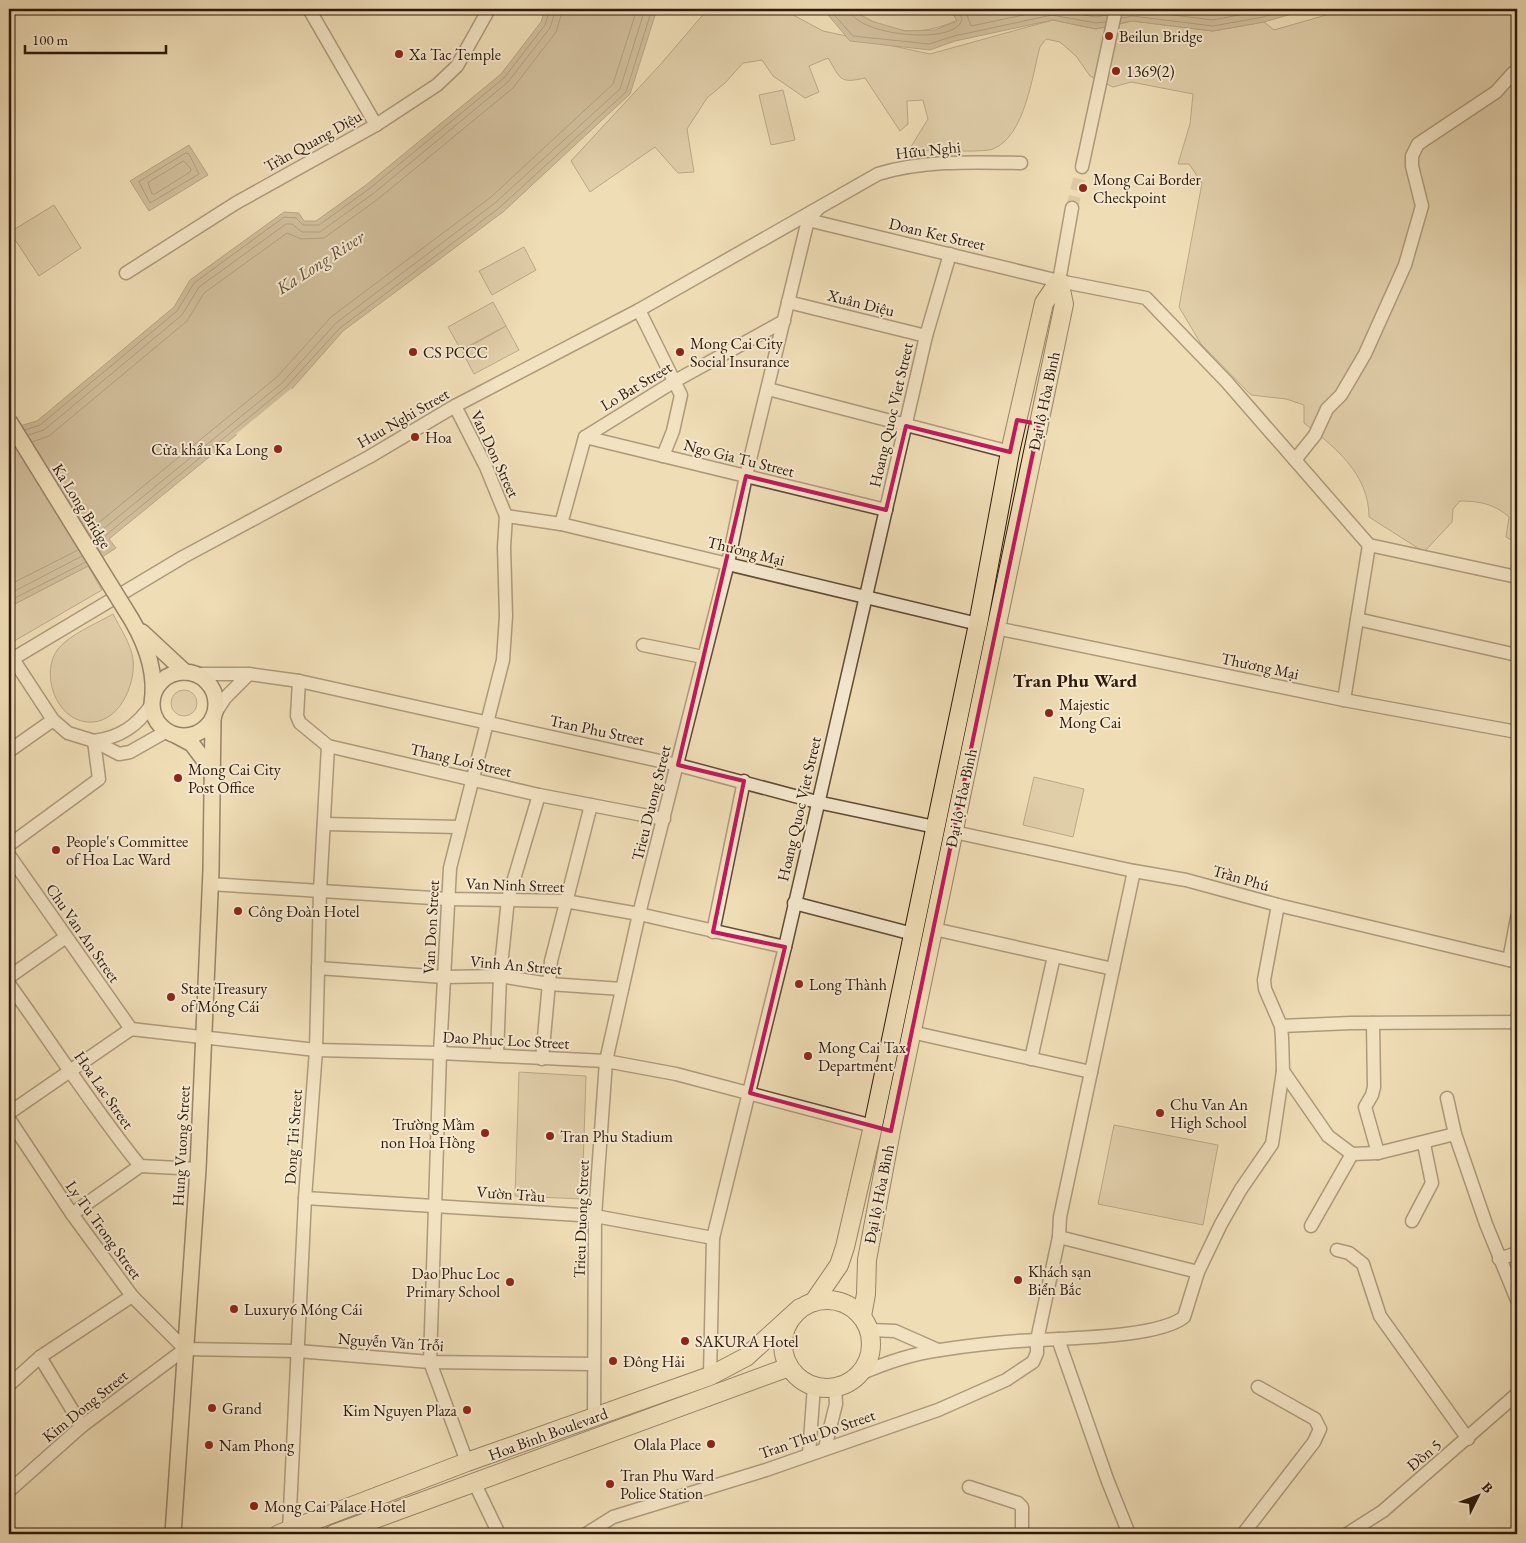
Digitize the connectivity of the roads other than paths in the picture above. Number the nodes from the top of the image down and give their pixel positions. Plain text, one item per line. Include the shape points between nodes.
1 (309, 9) edge
2 (489, 9) edge
3 (1116, 9) edge
4 (1517, 71) edge
5 (376, 124) junction
6 (1021, 163) dead end
7 (1082, 167) tunnel mouth
8 (1072, 208) tunnel mouth
9 (818, 209) junction
10 (808, 220) junction
11 (950, 254) junction
12 (126, 273) dead end
13 (1059, 281) junction
14 (788, 302) junction
15 (639, 310) junction
16 (784, 321) junction
17 (926, 336) junction
18 (675, 381) junction
19 (768, 389) junction
20 (454, 406) junction
21 (1017, 420) junction
22 (9, 421) edge
23 (1039, 424) junction
24 (906, 426) junction
25 (585, 437) junction
26 (1010, 452) junction
27 (663, 456) junction
28 (1295, 460) junction
29 (746, 476) junction
30 (886, 510) junction
31 (506, 516) junction
32 (561, 524) junction
33 (1369, 545) junction
34 (728, 563) junction
35 (1517, 577) edge
36 (865, 599) junction
37 (1357, 619) junction
38 (978, 624) junction
39 (136, 625) junction
40 (996, 628) junction
41 (643, 645) dead end
42 (1517, 655) edge
43 (703, 657) junction
44 (11, 660) edge
45 (190, 673) junction
46 (249, 674) junction
47 (299, 681) junction
48 (153, 700) junction
49 (1344, 700) junction
50 (215, 715) junction
51 (53, 720) junction
52 (487, 723) junction
53 (1517, 732) edge
54 (172, 733) junction
55 (94, 741) junction
56 (328, 746) junction
57 (9, 751) edge
58 (678, 765) junction
59 (214, 772) junction
60 (471, 780) junction
61 (744, 781) junction
62 (539, 795) junction
63 (817, 802) junction
64 (591, 805) junction
65 (664, 819) junction
66 (324, 824) junction
67 (459, 827) junction
68 (935, 827) junction
69 (954, 832) junction
70 (9, 845) edge
71 (9, 855) edge
72 (1134, 871) junction
73 (210, 884) junction
74 (320, 891) junction
75 (448, 899) junction
76 (508, 899) junction
77 (565, 901) junction
78 (794, 903) junction
79 (1278, 905) junction
80 (640, 914) junction
81 (1517, 918) edge
82 (934, 929) junction
83 (713, 932) junction
84 (913, 934) junction
85 (66, 937) junction
86 (785, 947) junction
87 (1054, 956) junction
88 (1513, 961) edge
89 (318, 968) junction
90 (1113, 969) junction
91 (444, 976) junction
92 (500, 976) junction
93 (9, 977) edge
94 (9, 984) edge
95 (549, 984) junction
96 (622, 989) junction
97 (1373, 1022) junction
98 (1517, 1022) edge
99 (1281, 1026) junction
100 (131, 1029) junction
101 (911, 1032) junction
102 (205, 1039) junction
103 (316, 1050) junction
104 (440, 1053) junction
105 (497, 1055) junction
106 (542, 1059) junction
107 (1031, 1059) junction
108 (606, 1061) junction
109 (70, 1070) junction
110 (1283, 1071) junction
111 (1091, 1072) junction
112 (750, 1092) junction
113 (1447, 1098) dead end
114 (9, 1113) edge
115 (9, 1119) edge
116 (873, 1126) junction
117 (891, 1131) junction
118 (1455, 1134) junction
119 (1424, 1144) junction
120 (1378, 1153) junction
121 (1352, 1154) junction
122 (140, 1166) junction
123 (198, 1169) junction
124 (305, 1198) junction
125 (436, 1204) junction
126 (72, 1214) junction
127 (595, 1216) junction
128 (1412, 1221) dead end
129 (1311, 1226) dead end
130 (1059, 1236) junction
131 (713, 1238) junction
132 (1337, 1250) dead end
133 (1517, 1253) edge
134 (1500, 1259) junction
135 (1198, 1272) junction
136 (132, 1296) junction
137 (1517, 1300) edge
138 (808, 1304) junction
139 (866, 1323) junction
140 (1058, 1339) junction
141 (1036, 1340) junction
142 (185, 1349) junction
143 (938, 1350) junction
144 (298, 1351) junction
145 (40, 1357) junction
146 (430, 1362) junction
147 (594, 1364) junction
148 (789, 1367) junction
149 (860, 1374) junction
150 (710, 1376) junction
151 (9, 1385) edge
152 (814, 1386) junction
153 (1258, 1387) dead end
154 (835, 1388) junction
155 (1517, 1394) edge
156 (592, 1418) junction
157 (82, 1426) junction
158 (597, 1437) junction
159 (1468, 1439) junction
160 (825, 1448) junction
161 (809, 1454) junction
162 (467, 1462) junction
163 (474, 1482) junction
164 (969, 1488) dead end
165 (9, 1491) edge
166 (171, 1530) edge
167 (285, 1533) edge
168 (334, 1534) edge
169 (498, 1534) edge
170 (586, 1534) edge
171 (1022, 1534) edge
172 (1129, 1534) edge
173 (1243, 1534) edge
174 (1348, 1534) edge

1 - 5 street
2 - 5 street, Trần Quang Diệu via 457,66 437,85
3 - 7 street
4 - 28 street via 1496,92 1418,144 1412,156 1412,166 1422,206 1405,264 1365,354 1341,395 1327,409 1315,435
5 - 12 street, Trần Quang Diệu via 236,203
6 - 9 street, Hữu Nghị via 954,162 904,166 878,174
8 - 13 street, Đại lộ Hòa Bình
9 - 10 street, Trieu Duong Street
9 - 15 street, Huu Nghi Street
10 - 11 street, Doan Ket Street
10 - 14 street, Trieu Duong Street
11 - 13 street, Doan Ket Street
11 - 17 street, Hoang Quoc Viet Street
13 - 21 highway, Đại lộ Hòa Bình via 1044,302
13 - 23 highway, Đại lộ Hòa Bình via 1064,304
13 - 28 street, Doan Ket Street via 1146,298 1226,381
14 - 16 street, Trieu Duong Street
14 - 17 street, Xuân Diệu
15 - 18 street
15 - 20 street, Huu Nghi Street
16 - 18 street, Lo Bat Street
16 - 19 street, Trieu Duong Street
17 - 24 street, Hoang Quoc Viet Street
18 - 25 street, Lo Bat Street
18 - 27 street via 681,395 673,431
19 - 24 street
19 - 29 street, Trieu Duong Street
20 - 31 street, Van Don Street
20 - 44 street, Huu Nghi Street via 368,457 183,557
21 - 23 highway
21 - 26 highway, Đại lộ Hòa Bình
22 - 39 main road, Ka Long Bridge, bridge
23 - 40 highway, Đại lộ Hòa Bình
24 - 26 street
24 - 30 street, Hoang Quoc Viet Street
25 - 27 street, Ngo Gia Tu Street
25 - 32 street
26 - 38 highway, Đại lộ Hòa Bình
27 - 29 street, Ngo Gia Tu Street
28 - 33 street, Doan Ket Street
29 - 30 street, Ngo Gia Tu Street
29 - 34 street, Trieu Duong Street
30 - 36 street, Hoang Quoc Viet Street
31 - 32 street, Thương Mại
31 - 52 street, Van Don Street via 503,660
32 - 34 street, Thương Mại
33 - 35 street
33 - 37 street
34 - 36 street, Thương Mại
34 - 43 street, Trieu Duong Street
36 - 38 street, Thương Mại
36 - 63 street, Hoang Quoc Viet Street
37 - 42 street
37 - 49 street
38 - 40 highway
38 - 68 highway, Đại lộ Hòa Bình
39 - 45 main road
39 - 48 main road via 154,675
40 - 49 street, Thương Mại
40 - 69 highway, Đại lộ Hòa Bình
41 - 43 street
43 - 58 street, Trieu Duong Street
44 - 51 street
45 - 46 street, Tran Phu Street
45 - 48 main road via 165,679 158,686
45 - 50 main road via 210,685 216,702
46 - 47 street, Tran Phu Street
46 - 50 street via 225,698
47 - 52 street, Tran Phu Street
47 - 56 street, Thang Loi Street via 297,716 300,723
48 - 54 main road via 159,724
48 - 55 street via 131,728 116,737
49 - 53 street, Thương Mại
50 - 54 main road via 208,727 198,733 188,736
50 - 59 main road, Hung Vuong Street
51 - 55 street via 68,733
51 - 57 street
52 - 58 street, Tran Phu Street
52 - 60 street, Van Don Street
54 - 55 street via 130,752 112,752
54 - 59 main road via 192,744
55 - 70 street via 99,779
56 - 60 street, Thang Loi Street
56 - 66 street, Dong Tri Street
58 - 61 street, Tran Phu Street
58 - 65 street, Trieu Duong Street
59 - 73 main road, Hung Vuong Street
60 - 62 street, Thang Loi Street
60 - 67 street, Van Don Street
61 - 63 street, Tran Phu Street
61 - 83 street
62 - 64 street, Thang Loi Street
62 - 76 street
63 - 68 street, Tran Phu Street
63 - 78 street, Hoang Quoc Viet Street
64 - 65 street, Thang Loi Street
64 - 77 street
65 - 80 street, Trieu Duong Street
66 - 67 street
66 - 74 street, Dong Tri Street
67 - 75 street, Van Don Street via 450,868
68 - 69 highway
68 - 84 highway, Đại lộ Hòa Bình
69 - 72 street, Trần Phú
69 - 82 highway, Đại lộ Hòa Bình
71 - 85 street, Chu Van An Street
72 - 79 street, Trần Phú via 1186,880
72 - 90 street, Tran Thu Do Street
73 - 74 street, Van Ninh Street
73 - 102 main road, Hung Vuong Street
74 - 75 street, Van Ninh Street
74 - 89 street, Dong Tri Street
75 - 76 street, Van Ninh Street
75 - 91 street, Van Don Street
76 - 77 street, Van Ninh Street
76 - 92 street
77 - 80 street, Van Ninh Street
77 - 95 street
78 - 84 street
78 - 86 street, Hoang Quoc Viet Street
79 - 88 street, Trần Phú
79 - 99 street via 1264,980
80 - 83 street, Van Ninh Street
80 - 96 street, Trieu Duong Street
81 - 88 street
82 - 87 street
82 - 101 highway, Đại lộ Hòa Bình
83 - 86 street, Van Ninh Street
84 - 116 highway, Đại lộ Hòa Bình
85 - 93 street
85 - 100 street, Chu Van An Street
86 - 112 street, Hoang Quoc Viet Street
87 - 90 street
87 - 107 street
89 - 91 street, Vinh An Street
89 - 103 street, Dong Tri Street
90 - 111 street, Tran Thu Do Street
91 - 92 street, Vinh An Street
91 - 104 street, Van Don Street
92 - 95 street, Vinh An Street
92 - 105 street
94 - 109 street, Hoa Lac Street
95 - 96 street, Vinh An Street
95 - 106 street
96 - 108 street, Trieu Duong Street
97 - 98 street
97 - 99 street
97 - 120 street via 1374,1087 1365,1106
99 - 110 street
100 - 102 street, Dao Phuc Loc Street
100 - 109 street
101 - 107 street
101 - 117 highway, Đại lộ Hòa Bình
102 - 103 street, Dao Phuc Loc Street
102 - 123 main road, Hung Vuong Street
103 - 104 street, Dao Phuc Loc Street
103 - 124 street, Dong Tri Street
104 - 105 street, Dao Phuc Loc Street
104 - 125 street, Van Don Street
105 - 106 street, Dao Phuc Loc Street
106 - 108 street, Dao Phuc Loc Street
107 - 111 street
108 - 112 street, Dao Phuc Loc Street
108 - 127 street, Trieu Duong Street
109 - 114 street
109 - 122 street, Hoa Lac Street via 102,1119
110 - 121 street via 1328,1136
110 - 135 street via 1272,1144 1241,1189
111 - 130 street, Tran Thu Do Street via 1060,1217
112 - 116 street, Dao Phuc Loc Street
112 - 131 street, Hoang Quoc Viet Street
113 - 118 street
115 - 126 street, Ly Tu Trong Street
116 - 117 highway
116 - 138 highway, Đại lộ Hòa Bình via 839,1265
117 - 139 highway, Đại lộ Hòa Bình via 867,1260
118 - 119 street
118 - 134 street
119 - 120 street
119 - 128 street via 1432,1183
120 - 121 street
121 - 129 street
122 - 123 street
122 - 126 street
123 - 142 main road, Hung Vuong Street
124 - 125 street, Vườn Trầu
124 - 144 street, Dong Tri Street
125 - 127 street, Vườn Trầu
125 - 146 street, Van Don Street
126 - 136 street, Ly Tu Trong Street
127 - 131 street, Vườn Trầu
127 - 147 street, Trieu Duong Street
130 - 135 street
130 - 141 street, Tran Thu Do Street
131 - 150 street, Hoang Quoc Viet Street
132 - 159 street via 1349,1253 1363,1264 1380,1316
133 - 134 street
134 - 137 street
135 - 140 street via 1186,1313 1181,1319 1164,1326 1101,1337
136 - 142 street, Ly Tu Trong Street
136 - 145 street
138 - 139 highway via 831,1299 843,1302
138 - 148 highway via 789,1320 783,1335 783,1351
138 - 150 highway, Hoa Binh Boulevard via 746,1357
139 - 143 street via 895,1331
139 - 149 highway, Đại lộ Hòa Bình via 870,1354
140 - 141 street
140 - 172 street
141 - 143 street
141 - 160 street, Tran Thu Do Street via 1037,1353 1033,1362 1006,1380 938,1410
142 - 144 street, Nguyễn Văn Trỗi
142 - 157 street, Kim Dong Street
142 - 166 main road, Hung Vuong Street
143 - 149 street via 892,1360
144 - 146 street, Nguyễn Văn Trỗi
144 - 167 street, Dong Tri Street
145 - 151 street
145 - 157 street
146 - 147 street, Nguyễn Văn Trỗi
146 - 162 street, Van Don Street
147 - 156 street, Trieu Duong Street
148 - 152 highway via 800,1379
148 - 158 highway, Hoa Binh Boulevard
149 - 154 highway
150 - 156 highway, Hoa Binh Boulevard
152 - 154 highway
152 - 161 street
153 - 173 street via 1315,1419 1320,1429 1314,1442
154 - 160 street via 836,1404
155 - 159 street, Đồn 5
156 - 158 highway
156 - 162 highway, Hoa Binh Boulevard
157 - 165 street, Kim Dong Street
158 - 163 highway, Hoa Binh Boulevard
159 - 174 street, Đồn 5 via 1383,1511
160 - 161 street, Tran Thu Do Street
161 - 170 street, Tran Thu Do Street via 613,1516
162 - 163 highway
162 - 167 highway, Hoa Binh Boulevard
163 - 168 highway, Hoa Binh Boulevard
163 - 169 street
164 - 171 street via 1018,1503 1022,1507

